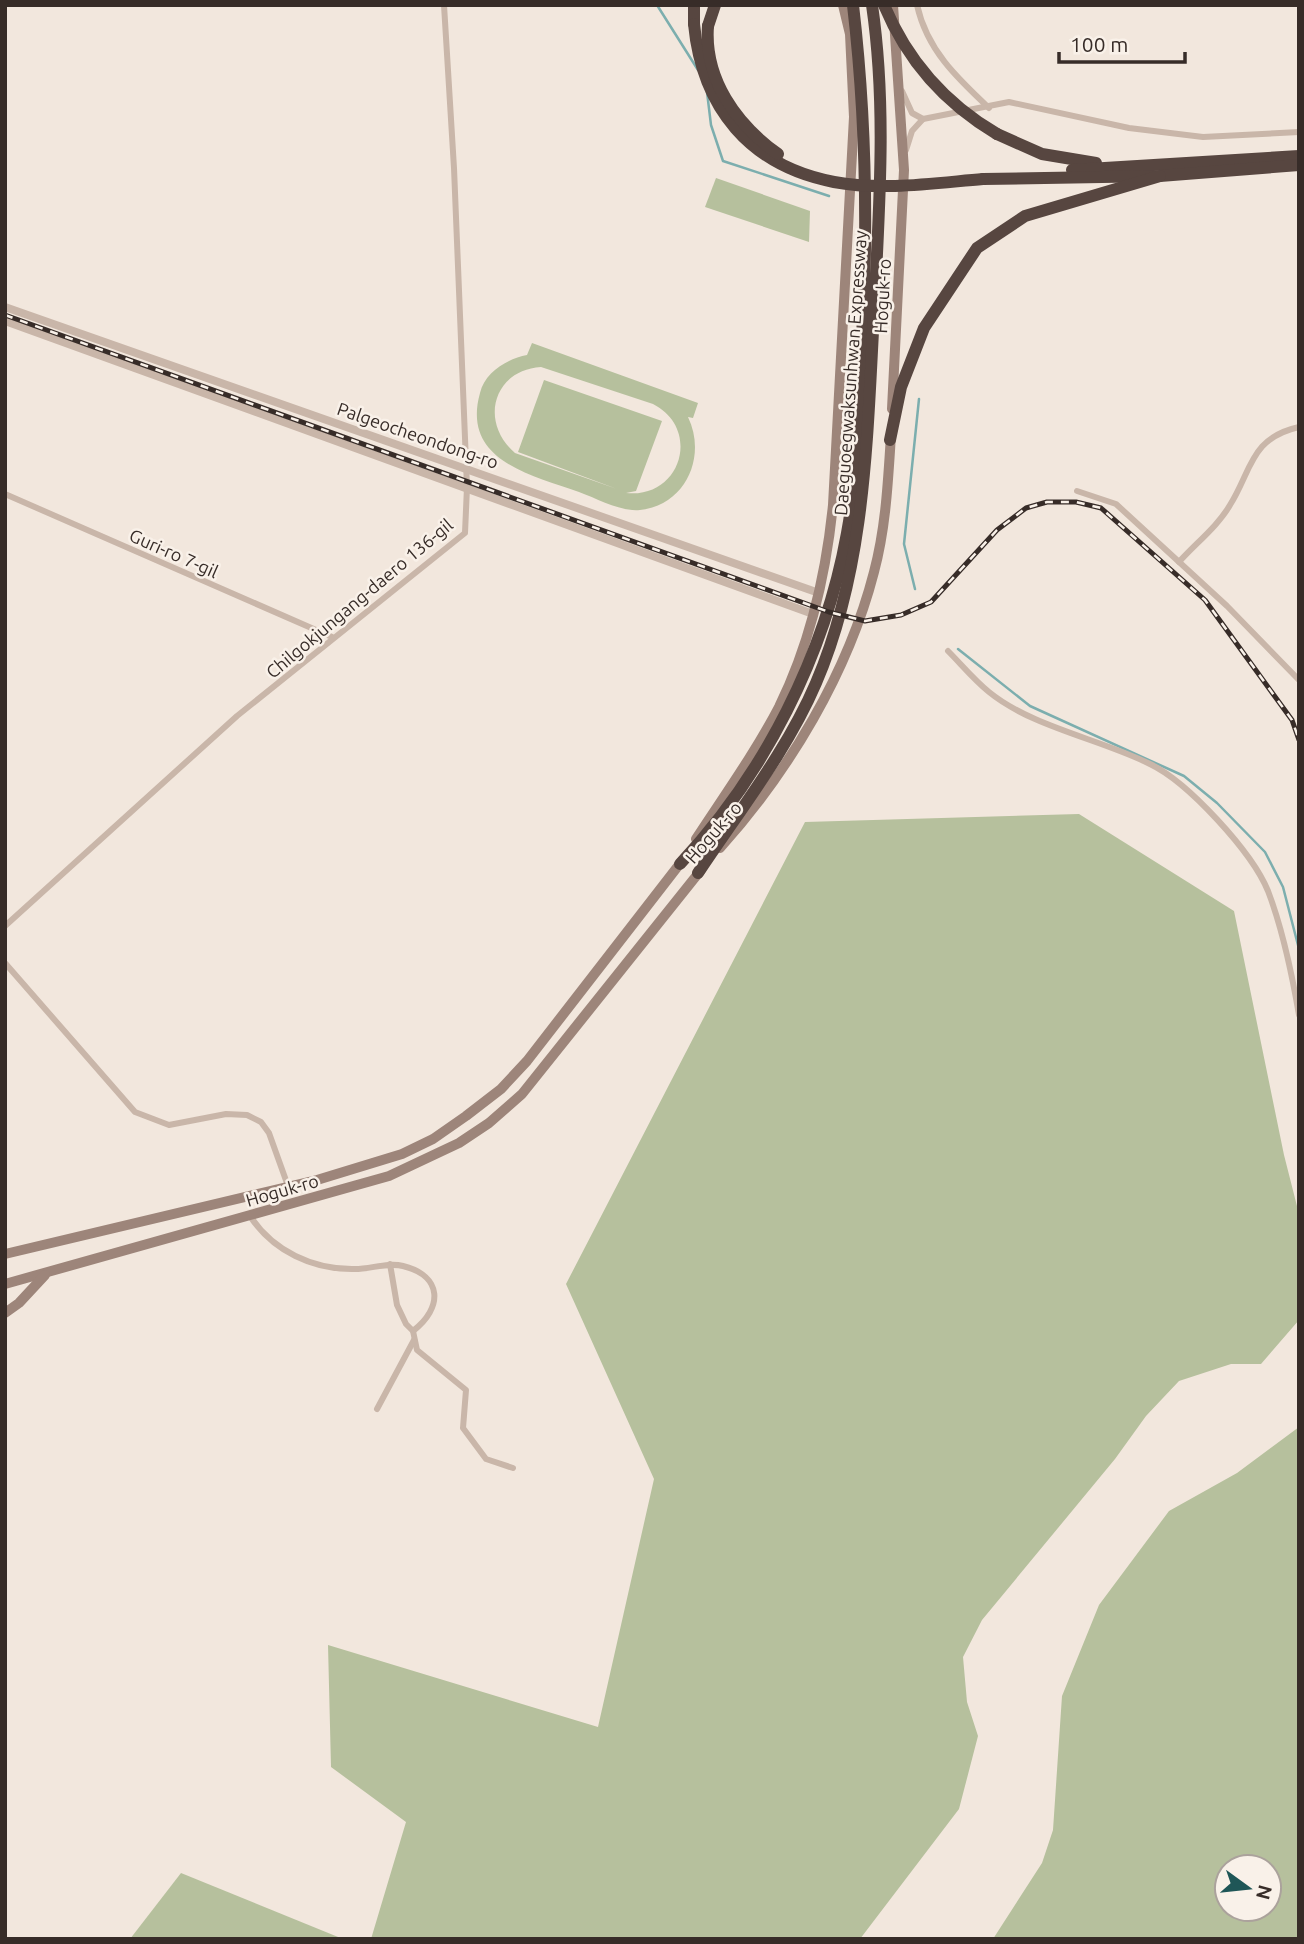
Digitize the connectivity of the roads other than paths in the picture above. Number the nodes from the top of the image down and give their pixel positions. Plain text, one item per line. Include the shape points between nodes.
1 (443, 5) edge
2 (694, 5) edge
3 (715, 5) edge
4 (844, 5) edge
5 (853, 5) edge
6 (872, 5) edge
7 (884, 5) edge
8 (893, 5) edge
9 (917, 5) edge
10 (859, 59) junction
11 (901, 89) junction
12 (989, 108) junction
13 (923, 119) junction
14 (1299, 132) edge
15 (1299, 156) edge
16 (1299, 165) edge
17 (904, 170) junction
18 (1163, 170) junction
19 (983, 177) junction
20 (5, 307) edge
21 (5, 321) edge
22 (1299, 426) edge
23 (890, 440) junction
24 (465, 468) junction
25 (467, 487) junction
26 (1077, 491) dead end
27 (5, 494) edge
28 (1179, 562) junction
29 (819, 593) junction
30 (813, 614) junction
31 (332, 637) junction
32 (948, 651) dead end
33 (1299, 680) edge
34 (680, 864) junction
35 (698, 873) junction
36 (5, 926) edge
37 (5, 963) edge
38 (1299, 1015) edge
39 (288, 1186) junction
40 (250, 1216) junction
41 (5, 1254) edge
42 (390, 1264) junction
43 (47, 1272) junction
44 (5, 1284) edge
45 (5, 1313) edge
46 (413, 1331) junction
47 (414, 1340) junction
48 (377, 1409) dead end
49 (513, 1468) dead end

1 - 24 street, Chilgokjungang-daero 136-gil
2 - 19 highway, bridge via 697,55 713,97 726,120 764,154 836,183 896,185
3 - 19 highway, bridge via 707,50 719,86 744,125 782,156 843,178
4 - 10 highway
4 - 29 main road, Hoguk-ro via 854,117 833,505
5 - 10 highway, Daeguoegwaksunhwan Expressway
6 - 35 highway, Daeguoegwaksunhwan Expressway via 880,79 881,168 865,467 843,596 816,683 792,732
7 - 18 highway, bridge via 895,33 924,73 955,104 997,134 1026,148 1072,160
8 - 11 main road, Hoguk-ro
9 - 12 street via 922,27 948,69
10 - 34 highway, Daeguoegwaksunhwan Expressway via 867,228 853,494 841,564 812,654 774,733 717,825
11 - 13 street via 912,113
11 - 17 main road, Hoguk-ro
12 - 13 street
12 - 14 street via 1009,102 1129,128 1203,137
13 - 17 street via 907,144
15 - 18 highway
16 - 18 highway
17 - 23 main road, Hoguk-ro
18 - 19 highway
18 - 23 highway via 1025,216 977,248 924,328 901,387
20 - 24 street, Palgeocheondong-ro
21 - 25 street, Palgeocheondong-ro
22 - 28 street via 1257,449 1230,506
23 - 35 main road, Hoguk-ro via 881,538 849,648 797,744 749,817
24 - 25 street, Chilgokjungang-daero 136-gil
24 - 29 street, Palgeocheondong-ro
25 - 30 street, Palgeocheondong-ro
25 - 31 street, Chilgokjungang-daero 136-gil via 465,533
26 - 28 street via 1116,504
27 - 31 street, Guri-ro 7-gil
28 - 33 street
29 - 30 main road, Hoguk-ro
30 - 34 main road, Hoguk-ro via 798,665 761,739
31 - 36 street, Chilgokjungang-daero 136-gil via 237,716
32 - 38 street via 1000,699 1151,764 1193,793 1249,859 1267,890
34 - 39 main road, Hoguk-ro via 501,1089 433,1139 402,1154
35 - 40 main road, Hoguk-ro via 522,1094 489,1123 429,1160 390,1176
37 - 39 street, Hoguk-ro via 135,1112 169,1125 226,1114 247,1115 269,1133
39 - 41 main road, Hoguk-ro
40 - 42 street via 260,1232 293,1256 338,1268
40 - 43 main road, Hoguk-ro
42 - 46 street via 397,1304
42 - 46 street via 424,1274 432,1284 432,1312
43 - 44 main road, Hoguk-ro
43 - 45 main road
46 - 47 street
47 - 48 street
47 - 49 street via 417,1350 464,1385 463,1428 478,1451 486,1459

